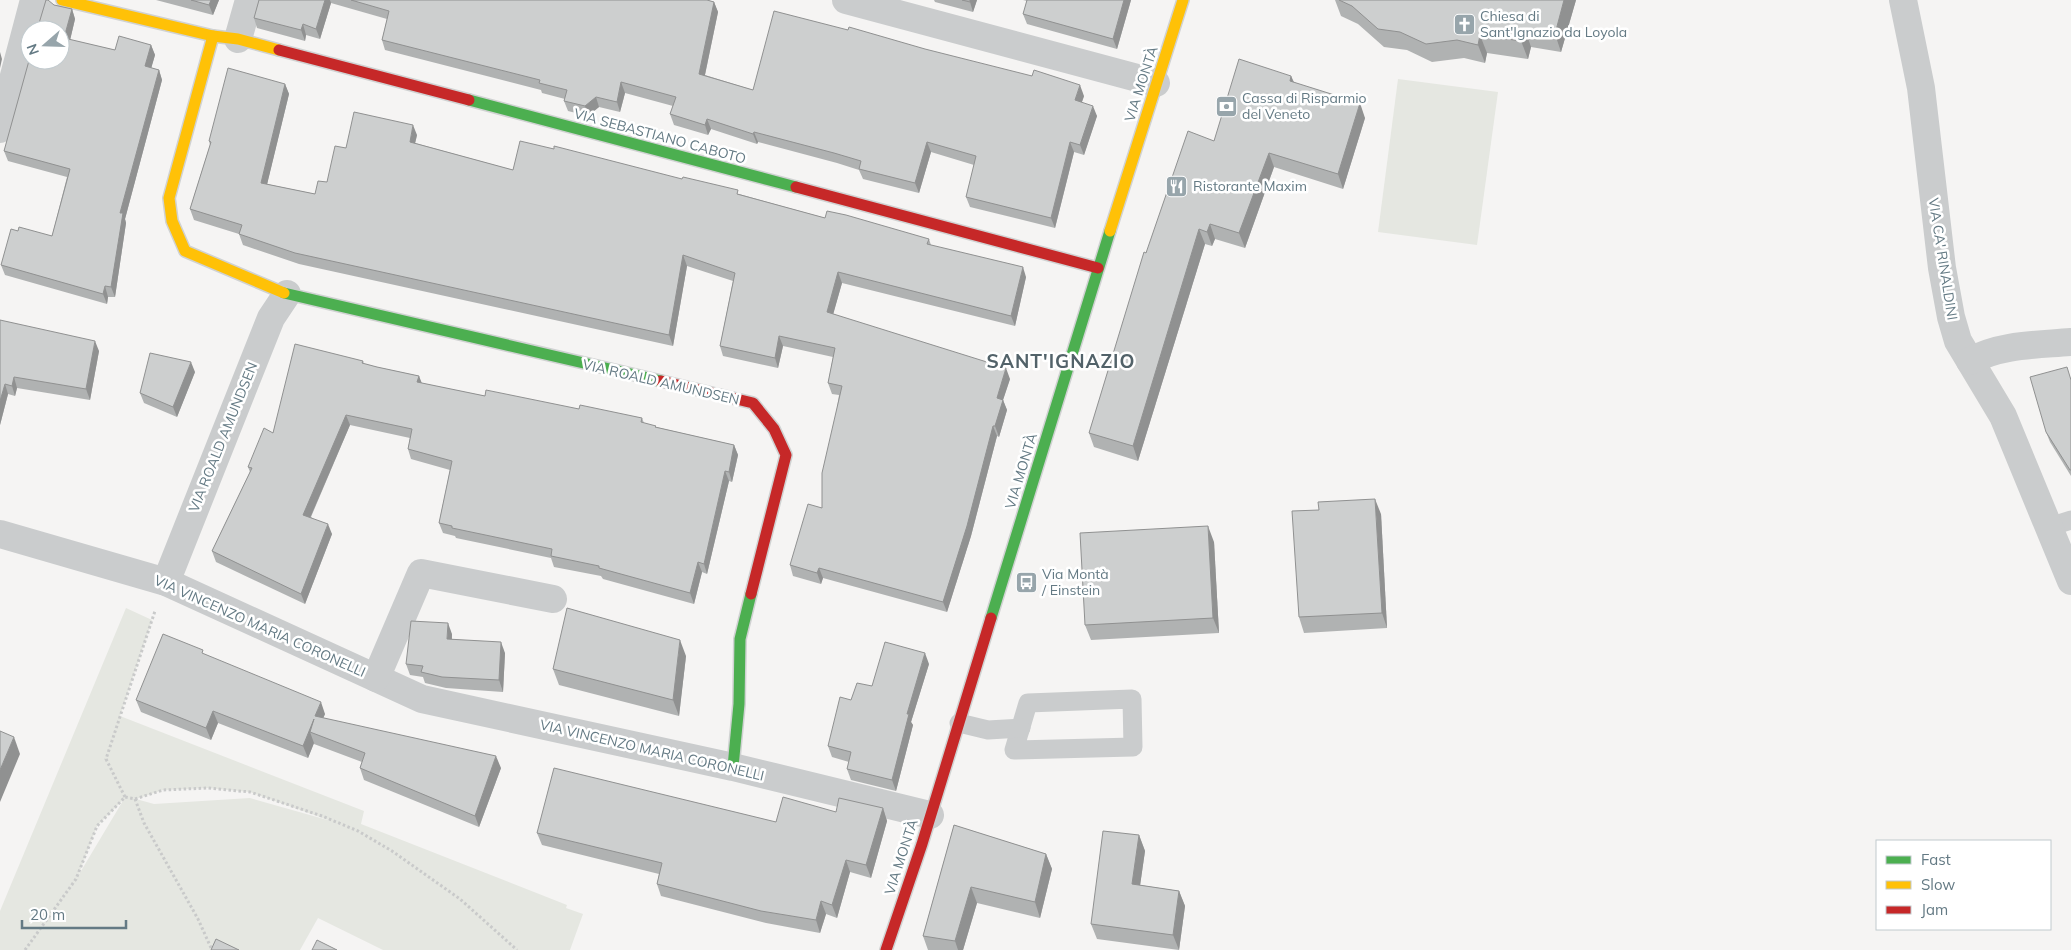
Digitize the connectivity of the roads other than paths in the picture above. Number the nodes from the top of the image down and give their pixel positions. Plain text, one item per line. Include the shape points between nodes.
1 (34, 0) edge
2 (62, 0) edge
3 (249, 0) edge
4 (846, 0) edge
5 (1183, 0) edge
6 (1903, 0) edge
7 (225, 38) junction
8 (1156, 83) junction
9 (0, 129) edge
10 (1098, 268) junction
11 (287, 294) junction
12 (2071, 342) edge
13 (1970, 362) junction
14 (2060, 524) edge
15 (0, 534) edge
16 (2071, 581) edge
17 (166, 582) junction
18 (553, 599) dead end
19 (376, 678) junction
20 (959, 723) junction
21 (1021, 728) junction
22 (733, 767) junction
23 (930, 816) junction
24 (886, 950) edge

1 - 9 street
2 - 7 street, VIA SEBASTIANO CABOTO
3 - 7 street
4 - 8 street
5 - 8 street, VIA MONTÀ
6 - 13 street, VIA CA' RINALDINI via 1921,88 1950,317
7 - 10 street, VIA SEBASTIANO CABOTO
7 - 11 street, VIA ROALD AMUNDSEN via 169,198 172,221 185,251
8 - 10 street, VIA MONTÀ
10 - 20 street, VIA MONTÀ
11 - 17 street, VIA ROALD AMUNDSEN via 271,318
11 - 22 street, VIA ROALD AMUNDSEN via 753,404 774,429 786,456 740,639 739,704
12 - 13 street via 2003,348
13 - 14 street, VIA CA' RINALDINI via 2003,416
14 - 16 street, VIA CA' RINALDINI
15 - 17 street, VIA VINCENZO MARIA CORONELLI
17 - 19 street, VIA VINCENZO MARIA CORONELLI
18 - 19 street, VIA VINCENZO MARIA CORONELLI via 422,573
19 - 22 street, VIA VINCENZO MARIA CORONELLI via 422,700
20 - 21 lane via 988,730
20 - 23 street, VIA MONTÀ
21 - 21 lane via 1014,750 1133,747 1132,699 1028,703
22 - 23 street, VIA VINCENZO MARIA CORONELLI
23 - 24 street, VIA MONTÀ

